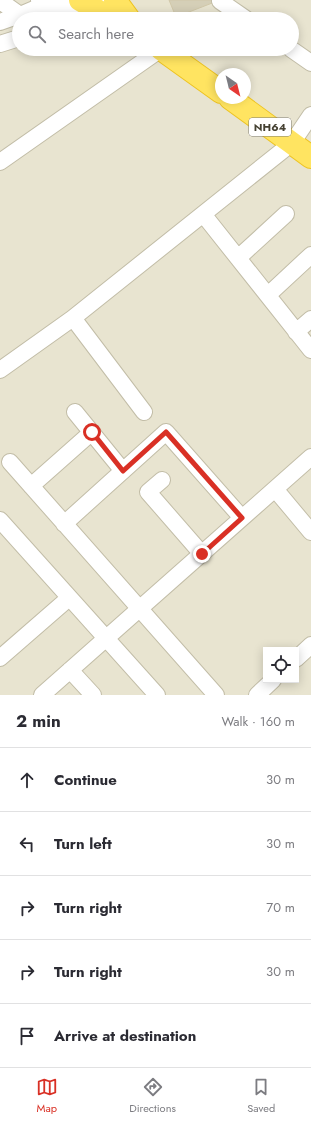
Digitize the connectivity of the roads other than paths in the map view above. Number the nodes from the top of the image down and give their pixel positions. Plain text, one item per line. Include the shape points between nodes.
1 (115, 0) edge
2 (42, 2) edge
3 (220, 2) dead end
4 (0, 3) edge
5 (94, 6) edge
6 (16, 12) edge
7 (25, 12) edge
8 (82, 12) edge
9 (124, 12) edge
10 (235, 12) edge
11 (12, 18) edge
12 (0, 22) edge
13 (12, 40) edge
14 (0, 44) edge
15 (299, 55) edge
16 (151, 56) edge
17 (171, 56) edge
18 (311, 63) edge
19 (215, 88) edge
20 (238, 104) edge
21 (311, 115) edge
22 (292, 143) junction
23 (311, 157) edge
24 (0, 162) edge
25 (203, 214) junction
26 (286, 214) dead end
27 (311, 254) edge
28 (238, 258) junction
29 (268, 295) junction
30 (73, 318) junction
31 (311, 319) edge
32 (296, 332) junction
33 (311, 350) edge
34 (0, 370) edge
35 (75, 412) dead end
36 (144, 412) dead end
37 (92, 432) junction
38 (311, 457) edge
39 (10, 462) dead end
40 (123, 471) junction
41 (162, 480) dead end
42 (31, 486) junction
43 (274, 489) junction
44 (242, 518) junction
45 (0, 520) edge
46 (64, 524) junction
47 (311, 532) edge
48 (202, 554) junction
49 (69, 598) junction
50 (140, 609) junction
51 (106, 638) junction
52 (311, 645) edge
53 (299, 656) edge
54 (0, 658) edge
55 (70, 670) junction
56 (270, 683) edge
57 (42, 695) edge
58 (93, 695) edge
59 (157, 695) edge
60 (216, 695) edge
61 (257, 695) edge

1 - 9 highway
2 - 5 street via 60,7
2 - 7 street
3 - 10 street
4 - 6 street
5 - 8 street
11 - 12 street
13 - 14 street
15 - 18 street
16 - 24 street
17 - 19 highway
20 - 22 highway, NH64
21 - 22 street
22 - 23 highway, NH64
22 - 25 street
25 - 28 street
25 - 30 street
26 - 28 street
27 - 29 street
28 - 29 street
29 - 32 street
30 - 34 street
30 - 36 street
31 - 32 street
32 - 33 street
35 - 37 street
37 - 40 street
37 - 42 street
38 - 43 street
39 - 42 street
40 - 44 street via 166,432
40 - 46 street
41 - 48 street via 148,492
42 - 46 street
43 - 44 street
43 - 47 street
44 - 48 street
45 - 49 street
46 - 50 street
48 - 50 street
49 - 51 street
49 - 54 street
50 - 51 street
50 - 60 street
51 - 55 street
51 - 59 street
52 - 53 street
55 - 57 street
55 - 58 street
56 - 61 street

